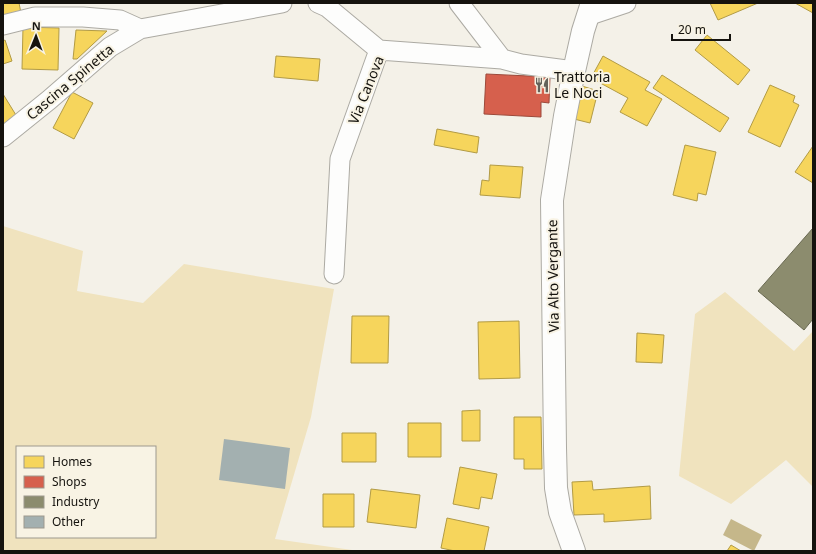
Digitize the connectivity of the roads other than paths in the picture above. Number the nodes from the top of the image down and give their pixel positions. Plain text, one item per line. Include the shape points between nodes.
1 (282, 3) edge
2 (318, 3) edge
3 (459, 3) edge
4 (626, 3) edge
5 (592, 10) edge
6 (3, 25) edge
7 (140, 29) junction
8 (379, 50) junction
9 (502, 59) junction
10 (574, 71) junction
11 (3, 137) edge
12 (334, 274) dead end
13 (574, 551) edge

1 - 7 street, Cascina Spinetta
2 - 8 street via 327,7
3 - 9 street
4 - 5 street
5 - 10 main road, Via Alto Vergante via 583,31
6 - 7 street via 35,17 83,17 120,20
7 - 11 street, Cascina Spinetta via 110,47
8 - 9 street, Via Canova
8 - 12 street, Via Canova via 340,159
9 - 10 street, Via Canova
10 - 13 main road, Via Alto Vergante via 552,200 556,488 560,512

